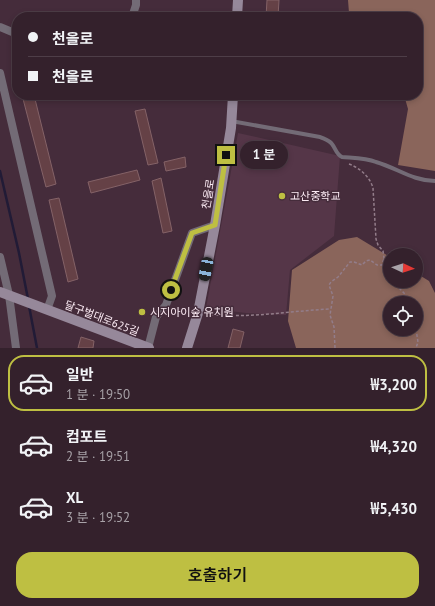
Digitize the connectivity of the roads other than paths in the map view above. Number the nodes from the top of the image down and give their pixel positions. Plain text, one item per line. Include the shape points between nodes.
1 (136, 0) edge
2 (238, 0) edge
3 (134, 12) edge
4 (237, 12) edge
5 (0, 27) edge
6 (12, 32) edge
7 (0, 73) edge
8 (233, 100) edge
9 (231, 120) junction
10 (435, 181) edge
11 (215, 225) junction
12 (0, 257) edge
13 (8, 294) edge
14 (47, 310) junction
15 (156, 317) joint
16 (16, 348) edge
17 (148, 348) edge
18 (187, 348) edge

1 - 3 street
2 - 4 street
5 - 6 street
7 - 14 street via 52,296
8 - 9 street, 천을로
9 - 10 lane via 320,137 328,140 342,157 369,160 410,177
9 - 11 street, 천을로
11 - 15 street, 천을로 via 192,233 166,305
11 - 18 street, 천을로 via 198,313
12 - 13 street
13 - 14 street, 달구벌대로625길
13 - 16 street
14 - 17 street, 달구벌대로625길
15 - 17 street, 달구벌대로625길

